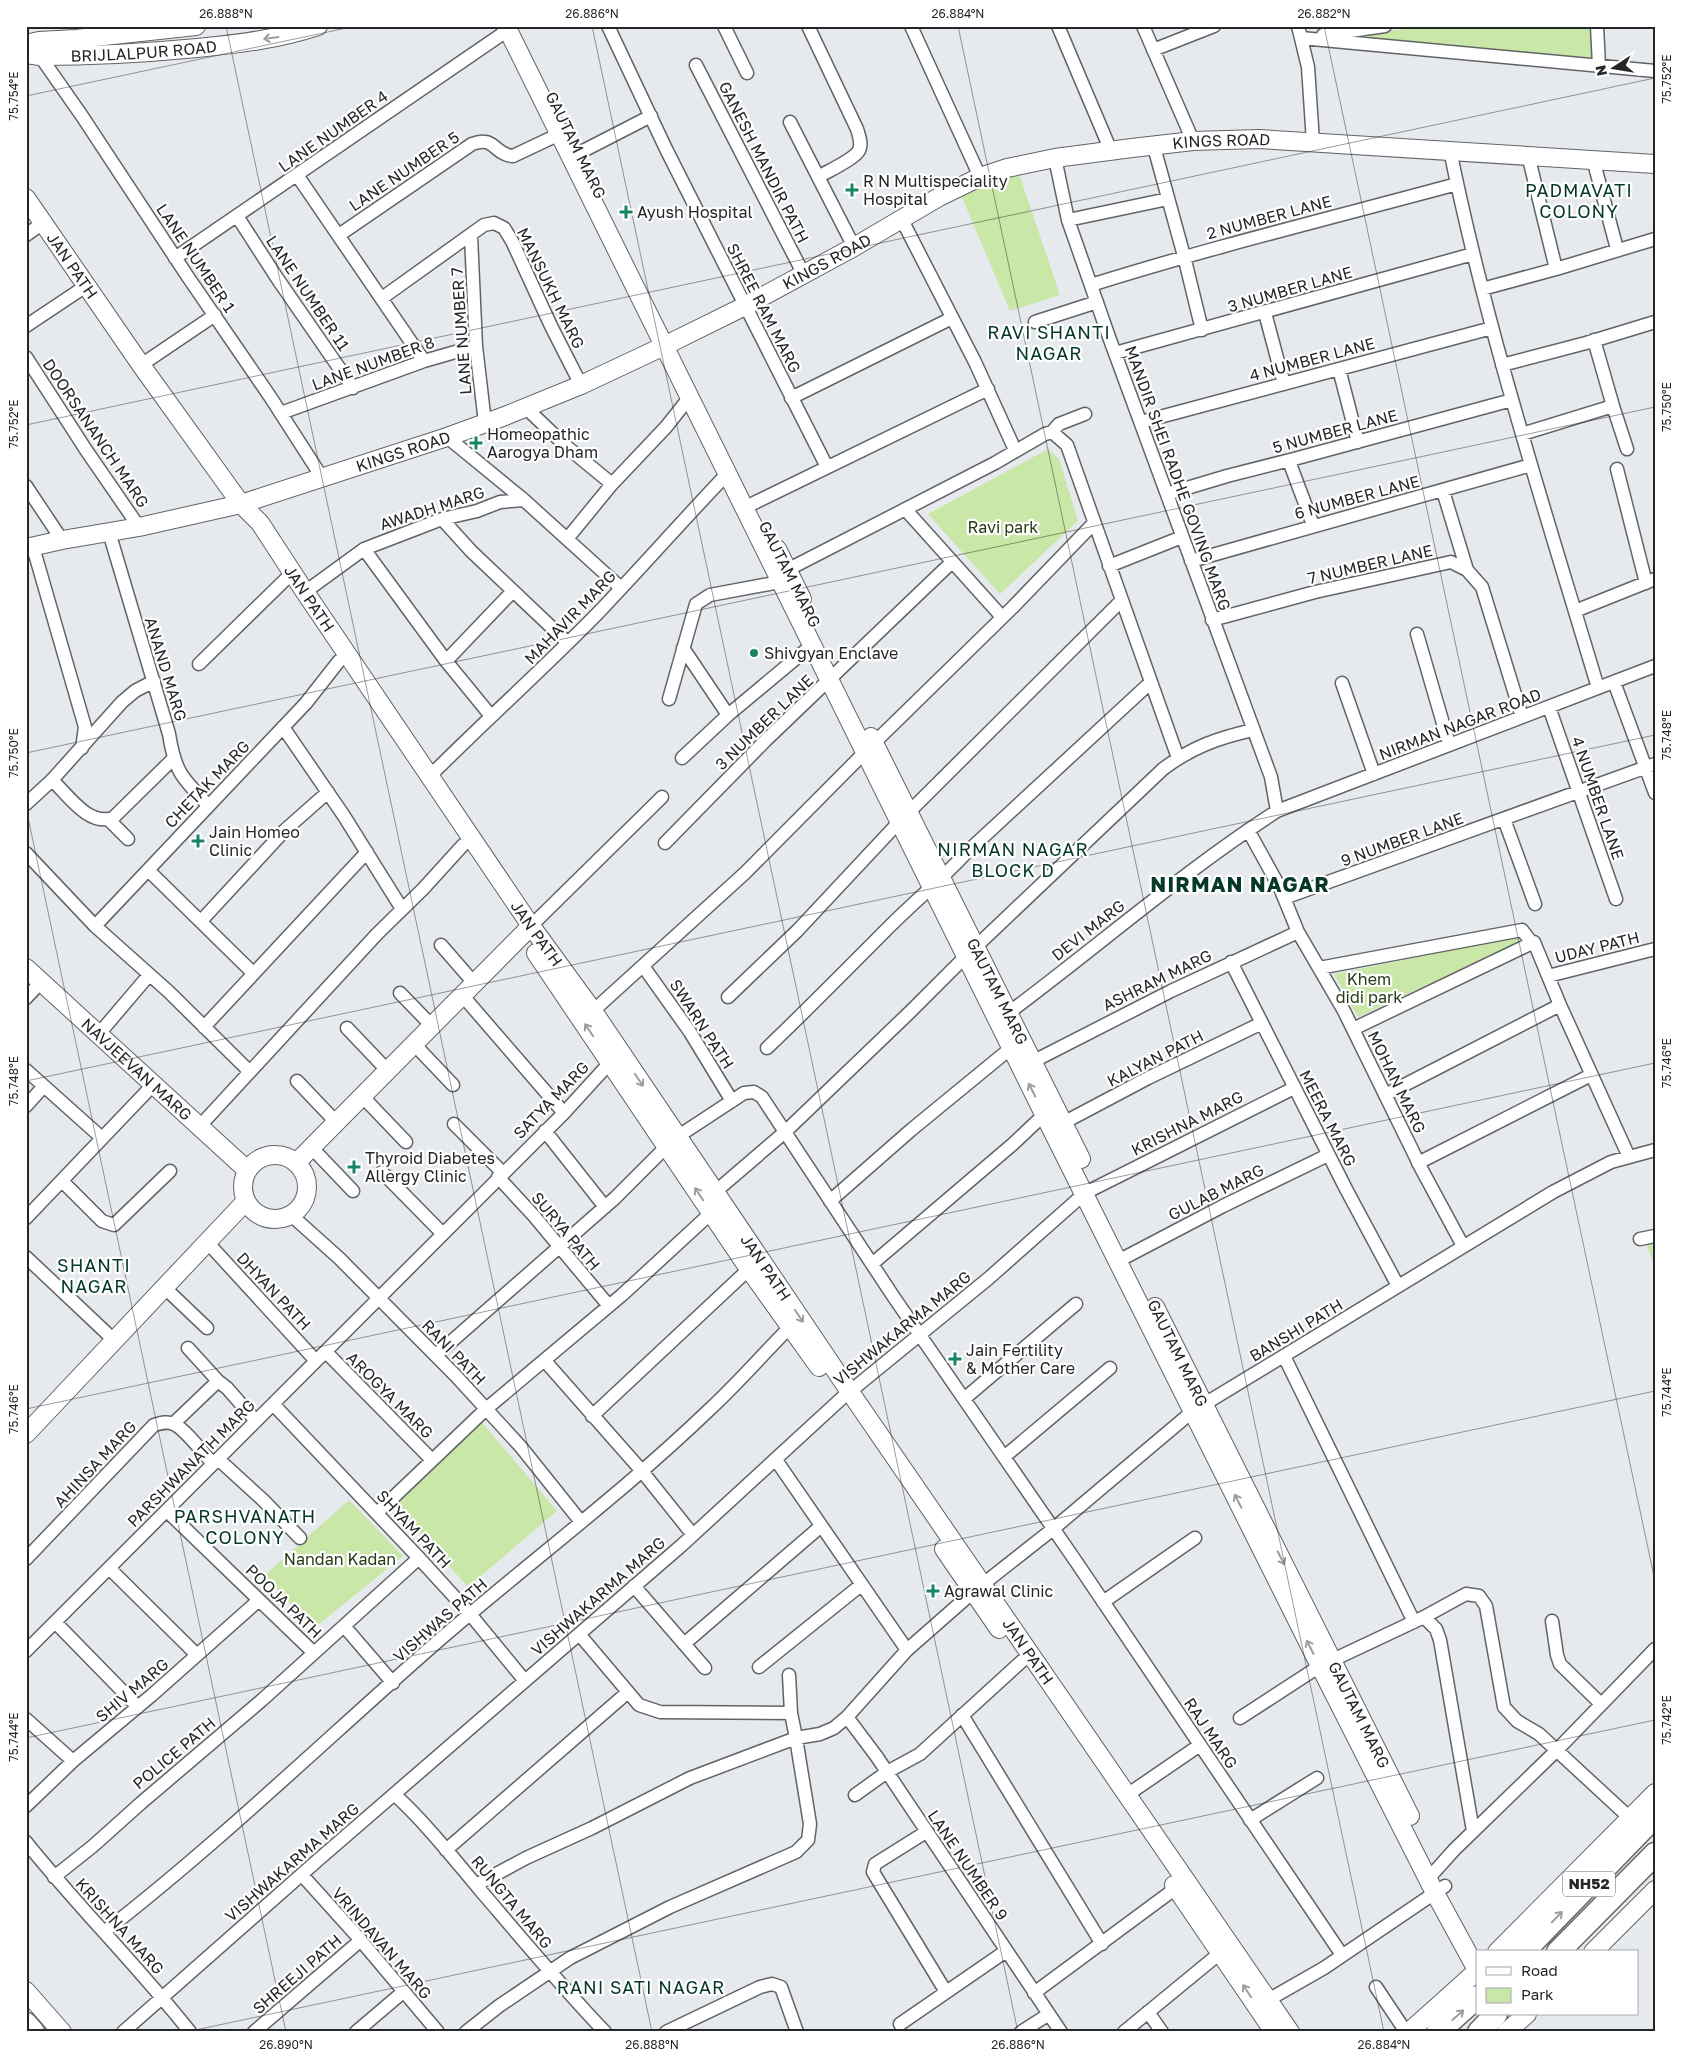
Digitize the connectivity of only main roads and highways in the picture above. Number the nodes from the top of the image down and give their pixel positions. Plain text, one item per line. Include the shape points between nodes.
1 (1655, 1816) edge
2 (1655, 1854) edge
3 (1525, 1950) edge
4 (1560, 1950) edge
5 (1476, 1999) edge
6 (1494, 2016) edge
7 (26, 2024) edge
8 (33, 2032) edge
9 (1438, 2032) edge
10 (1479, 2032) edge

3 -> 1 highway, NH52
2 - 4 highway, NH52
9 -> 5 highway
6 - 10 highway
7 - 8 highway

